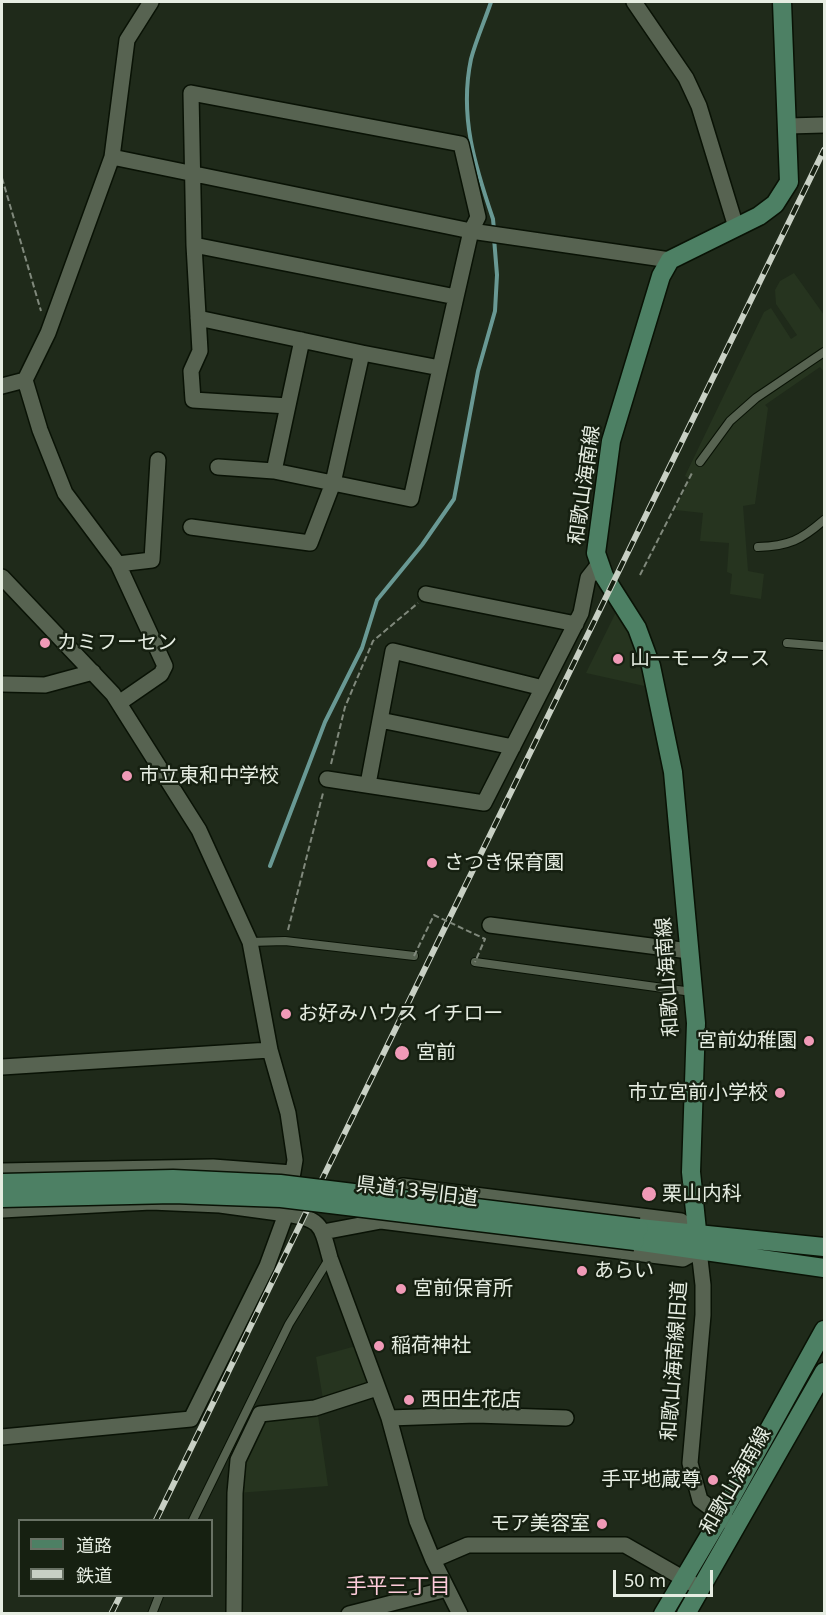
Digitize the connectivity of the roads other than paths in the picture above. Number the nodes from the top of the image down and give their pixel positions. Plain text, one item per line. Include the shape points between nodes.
1 (151, 2) edge
2 (634, 2) edge
3 (782, 2) edge
4 (825, 125) edge
5 (788, 126) junction
6 (112, 157) junction
7 (192, 174) junction
8 (736, 227) junction
9 (471, 231) junction
10 (194, 245) junction
11 (670, 260) junction
12 (456, 297) junction
13 (198, 318) junction
14 (302, 340) junction
15 (825, 352) edge
16 (362, 353) junction
17 (440, 368) junction
18 (26, 380) junction
19 (2, 386) edge
20 (288, 406) junction
21 (158, 460) dead end
22 (700, 462) road end
23 (218, 467) dead end
24 (274, 471) junction
25 (333, 483) junction
26 (825, 520) edge
27 (191, 527) dead end
28 (758, 547) dead end
29 (118, 564) junction
30 (598, 564) junction
31 (2, 577) edge
32 (426, 594) road end
33 (576, 624) junction
34 (787, 643) dead end
35 (825, 646) edge
36 (93, 672) junction
37 (2, 684) edge
38 (543, 688) junction
39 (119, 703) junction
40 (380, 720) junction
41 (513, 747) junction
42 (327, 779) road end
43 (368, 784) junction
44 (490, 925) dead end
45 (250, 942) junction
46 (689, 951) junction
47 (414, 956) road end
48 (475, 962) road end
49 (693, 992) junction
50 (270, 1050) junction
51 (2, 1067) edge
52 (2, 1171) edge
53 (292, 1173) junction
54 (2, 1183) edge
55 (2, 1198) edge
56 (2, 1210) edge
57 (286, 1215) junction
58 (381, 1221) junction
59 (323, 1232) junction
60 (637, 1235) junction
61 (698, 1242) junction
62 (825, 1247) edge
63 (330, 1258) junction
64 (825, 1268) edge
65 (825, 1330) edge
66 (825, 1371) edge
67 (377, 1388) junction
68 (389, 1418) junction
69 (567, 1418) dead end
70 (2, 1437) edge
71 (194, 1519) edge
72 (729, 1522) junction
73 (433, 1560) junction
74 (684, 1579) junction
75 (447, 1588) junction
76 (700, 1588) junction
77 (159, 1597) edge
78 (152, 1614) edge
79 (234, 1614) edge
80 (349, 1614) edge
81 (460, 1614) edge
82 (663, 1614) edge
83 (686, 1614) edge

1 - 6 street via 127,40
2 - 8 street via 686,78 699,106
3 - 5 main road
4 - 5 street
5 - 8 main road via 789,182 784,193 759,216
6 - 7 street
6 - 18 street via 48,333
7 - 9 street
7 - 9 street via 191,93 460,144 478,217
7 - 10 street
8 - 11 main road
9 - 11 street
9 - 12 street
10 - 12 street
10 - 13 street
11 - 30 main road, 和歌山海南線 via 655,295 611,441 599,520
12 - 17 street
13 - 14 street
13 - 20 street via 200,351 191,371 193,400
14 - 16 street
14 - 20 street
15 - 22 lane via 756,398 730,421
16 - 17 street
16 - 25 street
17 - 25 street via 411,499
18 - 19 street
18 - 29 street via 40,430 65,493
20 - 24 street
21 - 29 street via 152,560
23 - 24 street
24 - 25 street
25 - 27 street via 310,543
26 - 28 lane via 805,537 782,546
29 - 39 street via 165,666 161,675
30 - 33 street via 588,578
30 - 46 main road, 和歌山海南線 via 637,628 654,678 673,772
31 - 36 street
32 - 33 street
33 - 38 street
34 - 35 lane
36 - 37 street via 45,685
36 - 39 street
38 - 40 street via 393,651
38 - 41 street
39 - 45 street via 199,830
40 - 41 street
40 - 43 street
41 - 43 street via 484,803
42 - 43 street
44 - 46 street
45 - 47 lane via 285,941
45 - 50 street
46 - 49 main road, 和歌山海南線
48 - 49 lane
49 - 61 main road, 和歌山海南線 via 696,1023 692,1172
50 - 51 street
50 - 53 street via 288,1113 295,1160
52 - 53 street via 213,1167
53 - 57 street
54 - 60 main road, 県道13号旧道, bridge via 173,1179 280,1184
55 - 60 main road, 県道13号旧道, bridge via 173,1194 281,1198
56 - 57 street via 151,1202 220,1204
57 - 59 street via 312,1219
57 - 70 street via 267,1266 191,1419
58 - 59 street
58 - 61 street via 683,1259
58 - 61 street via 384,1198 392,1189 403,1186 681,1221
59 - 63 street
60 - 61 main road, 県道13号旧道
61 - 62 main road, 県道13号旧道
61 - 64 main road, 県道13号旧道
61 - 72 street, 和歌山海南線旧道 via 704,1285 703,1314 690,1463 700,1500
63 - 67 street
63 - 71 lane via 289,1324
65 - 72 main road, 和歌山海南線
66 - 72 main road, 和歌山海南線
67 - 68 street
67 - 79 street via 315,1408 260,1414 238,1460
68 - 69 street
68 - 73 street via 417,1521
72 - 74 main road, 和歌山海南線
72 - 76 main road, 和歌山海南線
73 - 74 street via 468,1545 625,1545
73 - 75 street
74 - 76 street
74 - 82 main road, 和歌山海南線
75 - 80 street
75 - 81 street
76 - 83 main road, 和歌山海南線
77 - 78 lane

